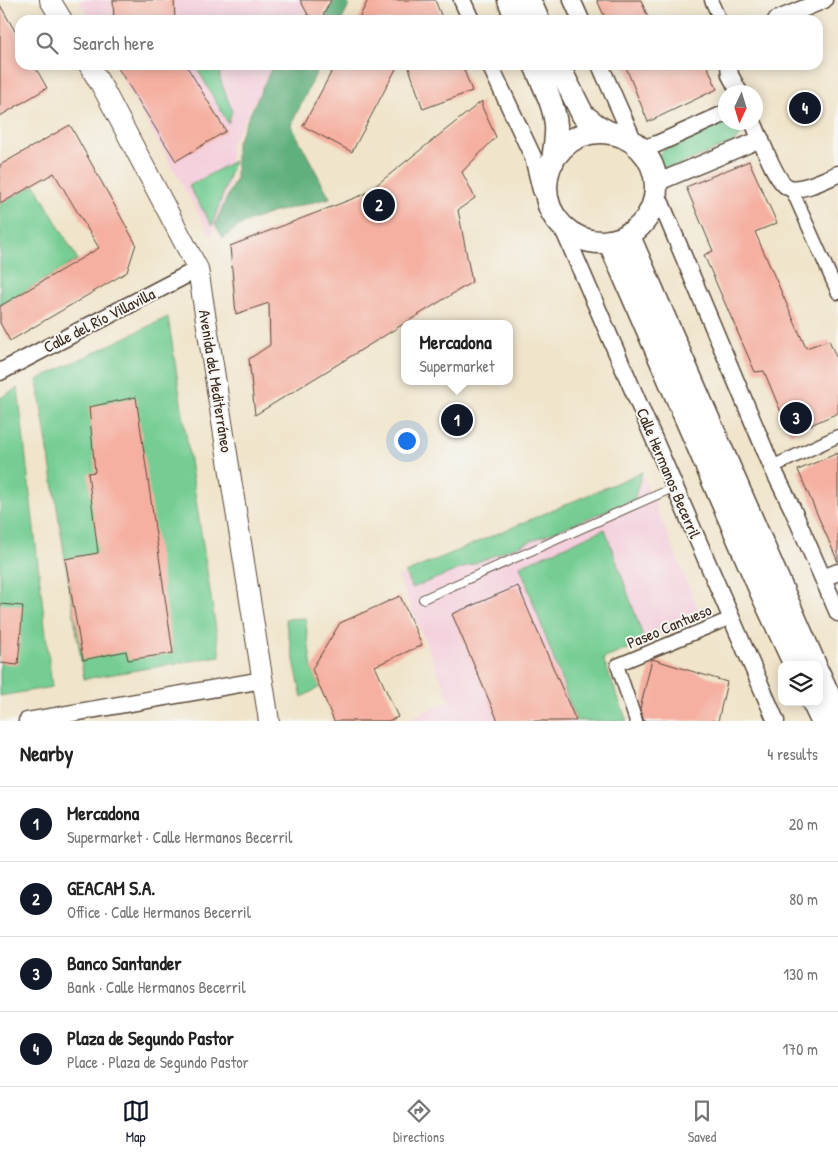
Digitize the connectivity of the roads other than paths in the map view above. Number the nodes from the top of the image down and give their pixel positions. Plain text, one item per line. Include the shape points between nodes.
1 (50, 0) edge
2 (462, 0) edge
3 (509, 0) edge
4 (529, 0) edge
5 (572, 0) edge
6 (711, 0) edge
7 (824, 0) edge
8 (59, 15) edge
9 (468, 15) edge
10 (515, 15) edge
11 (536, 15) edge
12 (579, 15) edge
13 (718, 15) edge
14 (788, 15) edge
15 (92, 70) edge
16 (492, 70) edge
17 (537, 70) edge
18 (560, 70) edge
19 (602, 70) edge
20 (730, 70) edge
21 (735, 85) edge
22 (718, 117) edge
23 (757, 130) edge
24 (610, 133) junction
25 (761, 138) junction
26 (635, 144) junction
27 (553, 161) junction
28 (838, 174) edge
29 (656, 187) junction
30 (791, 188) junction
31 (548, 198) junction
32 (562, 224) junction
33 (619, 237) junction
34 (198, 269) junction
35 (838, 293) edge
36 (0, 372) edge
37 (838, 436) edge
38 (772, 467) junction
39 (675, 487) junction
40 (838, 572) edge
41 (823, 578) junction
42 (423, 599) dead end
43 (838, 613) edge
44 (731, 618) junction
45 (793, 661) edge
46 (813, 661) edge
47 (263, 680) junction
48 (823, 683) edge
49 (815, 706) edge
50 (838, 716) edge
51 (60, 718) edge
52 (28, 721) edge
53 (269, 721) edge
54 (636, 721) edge
55 (776, 721) edge
56 (822, 721) edge

1 - 8 street
2 - 9 street
3 - 10 main road
4 - 11 main road
5 - 12 street
6 - 13 street
7 - 14 street
15 - 34 street, Avenida del Mediterráneo
16 - 31 street, Calle Hermanos Becerril via 533,158 541,190
17 - 27 main road, Calle Hermanos Becerril via 550,100 556,126
18 - 24 main road, Calle Hermanos Becerril via 583,115
19 - 26 street, Calle Hermanos Becerril
20 - 21 street
22 - 26 street via 657,144
23 - 25 street
24 - 26 main road, Calle Hermanos Becerril
24 - 27 main road, Calle Hermanos Becerril via 595,132 581,136 562,148
25 - 29 street
25 - 30 street via 784,186
26 - 29 main road, Calle Hermanos Becerril via 649,160
27 - 31 main road, Calle Hermanos Becerril via 547,179
28 - 30 street via 805,187
29 - 33 main road via 646,218
29 - 38 street, Calle Hermanos Becerril
30 - 35 street
31 - 32 main road, Calle Hermanos Becerril via 555,217
32 - 33 main road, Calle Hermanos Becerril via 586,239
32 - 39 street, Calle Hermanos Becerril
33 - 45 main road via 763,596
33 - 46 main road
34 - 36 street, Calle del Río Villavilla
34 - 47 street, Avenida del Mediterráneo
37 - 38 street
38 - 41 street, Calle Hermanos Becerril
39 - 42 lane
39 - 44 street, Calle Hermanos Becerril
40 - 41 street
41 - 43 street, Calle Hermanos Becerril
44 - 54 street, Paseo Cantueso via 618,665
44 - 55 street, Calle Hermanos Becerril
47 - 51 street
47 - 53 street, Avenida del Mediterráneo
48 - 50 main road
49 - 56 main road
51 - 52 street

